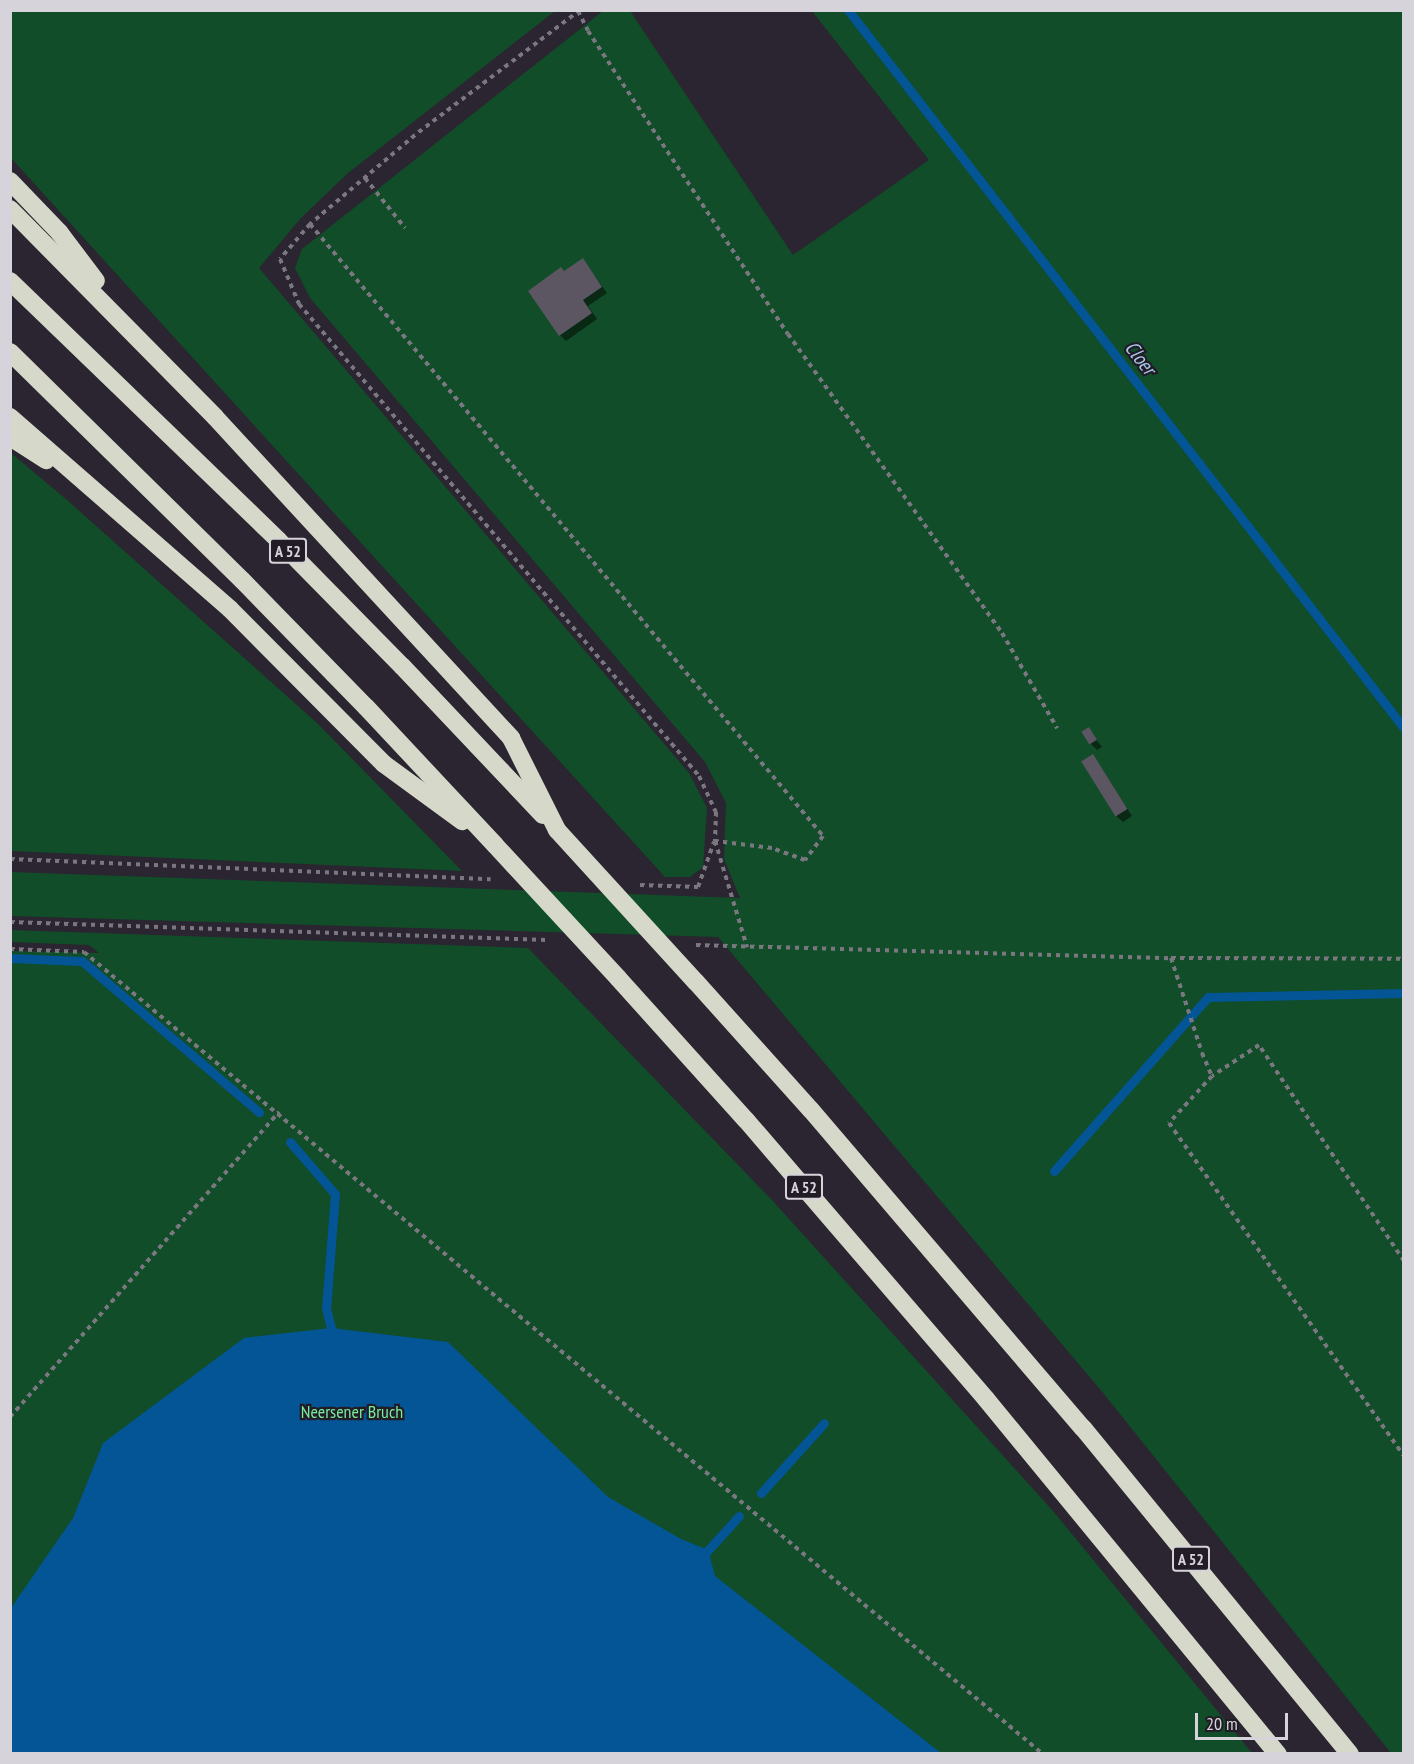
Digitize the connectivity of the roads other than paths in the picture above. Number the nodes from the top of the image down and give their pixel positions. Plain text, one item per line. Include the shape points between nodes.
1 (10, 181) edge
2 (10, 209) edge
3 (10, 281) edge
4 (136, 335) junction
5 (10, 352) edge
6 (10, 417) edge
7 (10, 437) edge
8 (96, 491) junction
9 (557, 830) junction
10 (495, 845) junction
11 (1278, 1754) edge
12 (1350, 1754) edge

1 - 4 highway via 59,232
2 - 4 highway
3 - 9 highway, A 52 via 278,540
4 - 9 highway via 511,738
5 - 10 highway, A 52 via 366,706
6 - 8 highway
7 - 8 highway
8 - 10 highway via 230,609 384,764
9 - 12 highway, A 52, bridge via 811,1110 1083,1428
10 - 11 highway, A 52, bridge via 746,1120 979,1390

